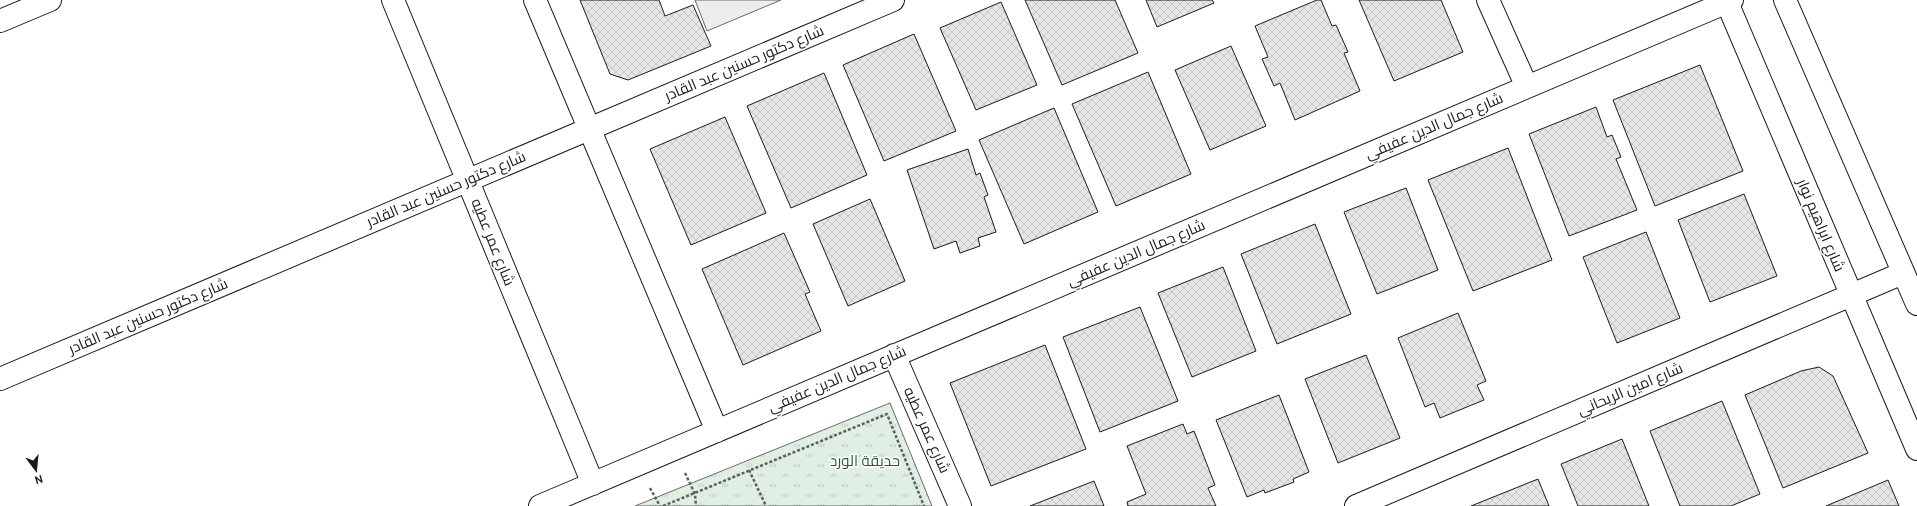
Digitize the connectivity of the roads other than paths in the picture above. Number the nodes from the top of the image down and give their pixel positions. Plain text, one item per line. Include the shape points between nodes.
1 (50, 0) edge
2 (393, 0) edge
3 (535, 0) edge
4 (892, 0) edge
5 (1488, 0) edge
6 (1785, 0) edge
7 (1728, 1) edge
8 (0, 21) edge
9 (1527, 87) junction
10 (590, 129) junction
11 (467, 180) junction
12 (1903, 273) junction
13 (1851, 295) junction
14 (1917, 304) edge
15 (894, 354) junction
16 (0, 379) edge
17 (717, 431) junction
18 (1917, 449) edge
19 (593, 484) junction
20 (540, 506) edge
21 (960, 506) edge
22 (1356, 506) edge

1 - 8 street
2 - 11 street, شارع عمر عطيه
3 - 10 street
4 - 10 street, شارع دكتور حسنين عبد القادر
5 - 9 street
6 - 12 street
7 - 9 street, شارع جمال الدين عفيفي
7 - 13 street, شارع ابراهيم نوار
9 - 15 street, شارع جمال الدين عفيفي
10 - 11 street, شارع دكتور حسنين عبد القادر
10 - 17 street
11 - 16 street, شارع دكتور حسنين عبد القادر
11 - 19 street, شارع عمر عطيه
12 - 13 street, شارع امين الريحاني
12 - 14 street
13 - 18 street, شارع ابراهيم نوار
13 - 22 street, شارع امين الريحاني
15 - 17 street, شارع جمال الدين عفيفي
15 - 21 street, شارع عمر عطيه
17 - 19 street, شارع جمال الدين عفيفي
19 - 20 street, شارع جمال الدين عفيفي

